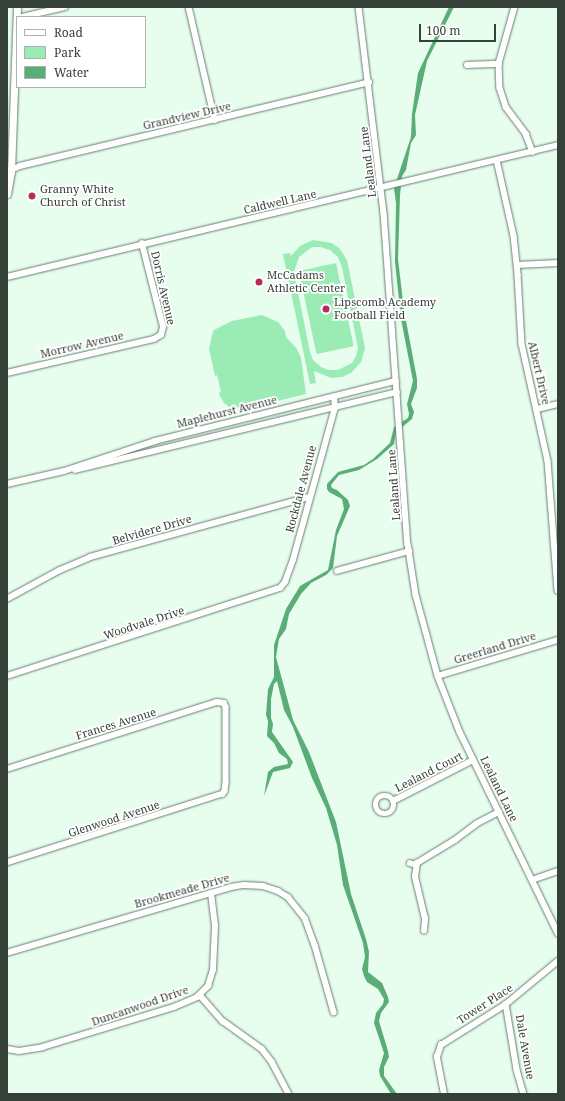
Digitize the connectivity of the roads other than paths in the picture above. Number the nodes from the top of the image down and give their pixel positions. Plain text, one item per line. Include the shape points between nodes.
1 (65, 7) edge
2 (189, 7) edge
3 (359, 7) edge
4 (515, 7) edge
5 (26, 16) edge
6 (16, 31) edge
7 (499, 64) junction
8 (467, 65) dead end
9 (369, 82) junction
10 (10, 112) edge
11 (215, 120) junction
12 (558, 146) edge
13 (533, 152) junction
14 (497, 160) junction
15 (9, 171) edge
16 (381, 187) junction
17 (7, 194) edge
18 (142, 244) junction
19 (558, 263) edge
20 (518, 265) junction
21 (7, 277) edge
22 (161, 335) joint
23 (7, 373) edge
24 (396, 381) junction
25 (396, 392) junction
26 (334, 397) junction
27 (558, 404) edge
28 (335, 408) junction
29 (537, 409) junction
30 (64, 471) junction
31 (7, 484) edge
32 (309, 497) junction
33 (409, 550) junction
34 (337, 571) dead end
35 (284, 585) joint
36 (558, 591) edge
37 (7, 599) edge
38 (558, 640) edge
39 (7, 676) edge
40 (438, 676) junction
41 (474, 760) junction
42 (7, 769) edge
43 (225, 792) joint
44 (393, 802) dead end
45 (499, 812) junction
46 (7, 862) edge
47 (410, 863) dead end
48 (416, 865) junction
49 (558, 871) edge
50 (532, 880) junction
51 (211, 893) junction
52 (424, 931) dead end
53 (558, 933) edge
54 (7, 953) edge
55 (558, 961) edge
56 (200, 995) junction
57 (506, 1004) junction
58 (334, 1012) dead end
59 (7, 1049) edge
60 (289, 1094) edge
61 (444, 1094) edge
62 (524, 1094) edge

1 - 5 street
2 - 11 street
3 - 9 street, Lealand Lane
4 - 7 street
6 - 10 main road
7 - 8 street
7 - 13 street via 500,88 509,113 526,134
9 - 11 street, Grandview Drive
9 - 16 street, Lealand Lane
10 - 15 main road
11 - 15 street, Grandview Drive
12 - 13 street, Caldwell Lane
13 - 14 street, Caldwell Lane
14 - 16 street, Caldwell Lane
14 - 20 street, Albert Drive via 512,224
15 - 17 main road
16 - 18 street, Caldwell Lane
16 - 24 street, Lealand Lane
18 - 21 street, Caldwell Lane
18 - 22 street, Dorris Avenue via 163,327
19 - 20 street
20 - 29 street, Albert Drive via 521,337
22 - 23 street, Morrow Avenue via 154,339
24 - 25 street, Lealand Lane
24 - 26 street, Maplehurst Avenue
25 - 28 street, Maplehurst Avenue
25 - 33 street, Lealand Lane
26 - 28 street, Rockdale Avenue
26 - 30 street, Maplehurst Avenue via 155,441
27 - 29 street
28 - 30 street, Maplehurst Avenue via 83,469
28 - 32 street, Rockdale Avenue
29 - 36 street, Albert Drive via 548,461
30 - 31 street, Maplehurst Avenue
32 - 35 street, Rockdale Avenue
32 - 37 street, Belvidere Drive via 90,557
33 - 34 street
33 - 40 street, Lealand Lane via 421,615
35 - 39 street, Woodvale Drive via 272,592
38 - 40 street, Greerland Drive
40 - 41 street, Lealand Lane
41 - 44 street, Lealand Court
41 - 45 street, Lealand Lane
42 - 43 street, Frances Avenue via 217,702 224,703 227,709
43 - 46 street, Glenwood Avenue
45 - 48 street via 476,824
45 - 50 street, Lealand Lane
47 - 48 street
48 - 52 street via 415,877 425,919
49 - 50 street
50 - 53 street, Lealand Lane
51 - 54 street, Brookmeade Drive
51 - 56 street, Duncanwood Drive via 214,963 210,980
51 - 58 street, Brookmeade Drive via 239,885 254,885 278,891 292,900 308,924
55 - 57 street, Tower Place
56 - 59 street, Duncanwood Drive via 174,1007 43,1047 19,1051
56 - 60 street via 223,1021 267,1055
57 - 61 street, Tower Place via 439,1047 437,1057
57 - 62 street, Dale Avenue via 517,1070

